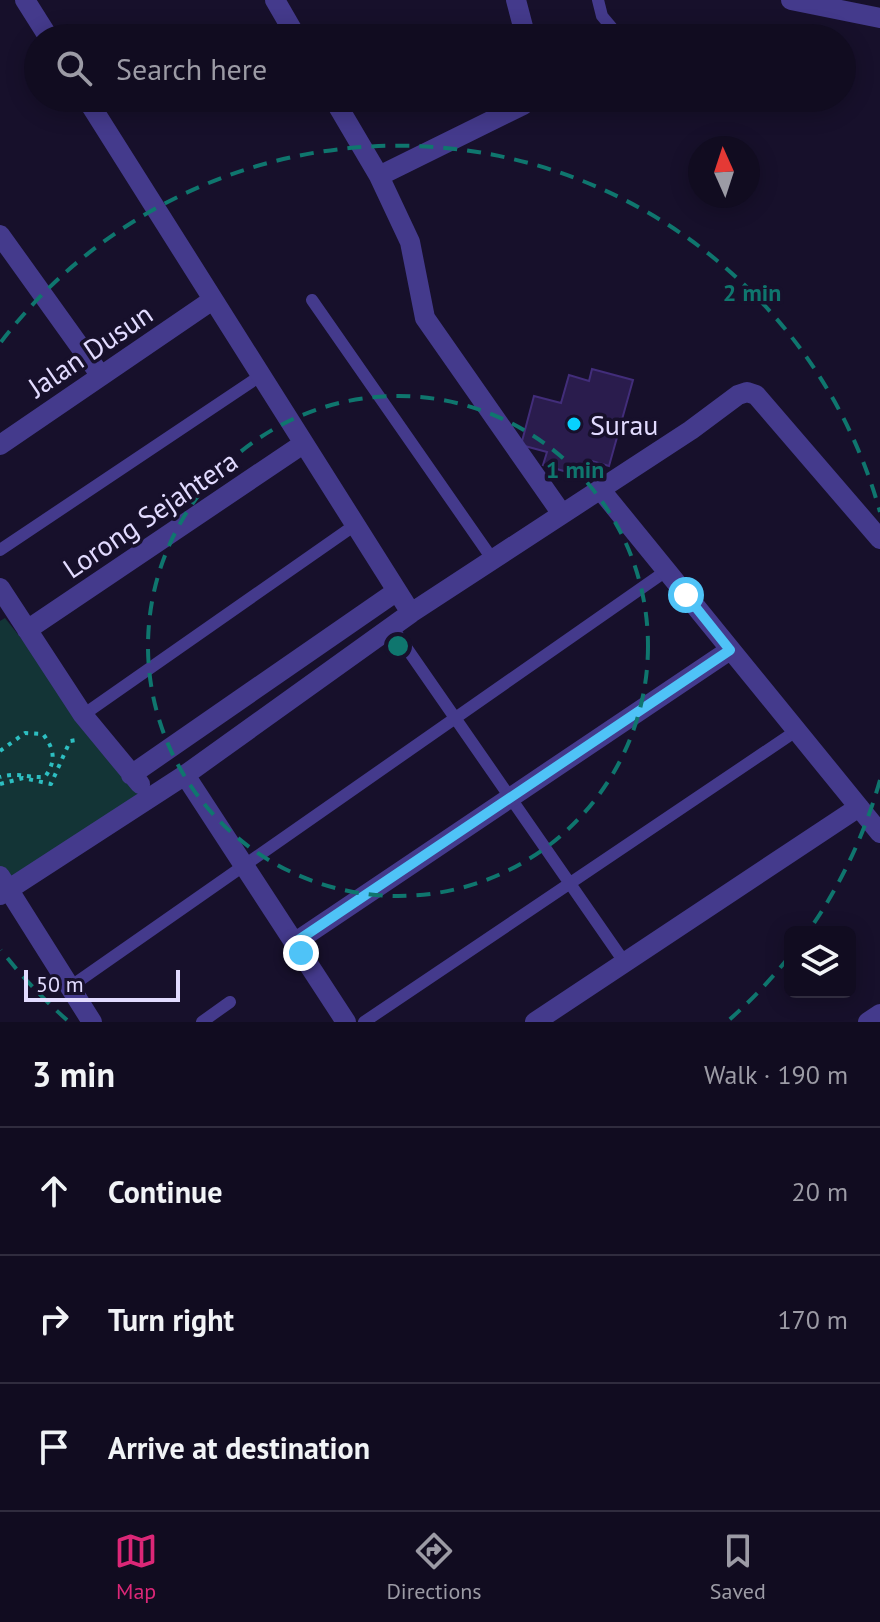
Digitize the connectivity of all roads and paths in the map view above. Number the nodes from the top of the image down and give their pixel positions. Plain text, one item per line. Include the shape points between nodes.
1 (25, 0) edge
2 (275, 0) edge
3 (516, 0) edge
4 (598, 0) edge
5 (791, 0) edge
6 (880, 18) edge
7 (40, 24) edge
8 (289, 24) edge
9 (522, 24) edge
10 (609, 24) edge
11 (95, 112) edge
12 (341, 112) edge
13 (509, 112) edge
14 (379, 176) junction
15 (0, 235) edge
16 (312, 300) dead end
17 (211, 301) junction
18 (101, 376) junction
19 (260, 376) junction
20 (303, 444) junction
21 (0, 445) edge
22 (600, 489) junction
23 (562, 514) junction
24 (355, 525) junction
25 (880, 539) edge
26 (0, 550) edge
27 (493, 560) junction
28 (666, 571) junction
29 (0, 588) edge
30 (397, 591) junction
31 (411, 613) junction
32 (392, 627) junction
33 (27, 630) junction
34 (730, 650) junction
35 (83, 715) junction
36 (456, 720) junction
37 (796, 731) junction
38 (99, 734) junction
39 (0, 751) edge
40 (131, 775) junction
41 (185, 775) junction
42 (0, 777) edge
43 (0, 784) edge
44 (151, 795) junction
45 (510, 798) junction
46 (859, 807) junction
47 (880, 833) edge
48 (245, 868) junction
49 (571, 885) junction
50 (3, 887) edge
51 (294, 943) junction
52 (625, 963) junction
53 (70, 987) junction
54 (230, 1002) dead end
55 (880, 1014) edge
56 (92, 1022) edge
57 (202, 1022) edge
58 (346, 1022) edge
59 (364, 1022) edge
60 (535, 1022) edge
61 (868, 1022) edge

1 - 7 street
2 - 8 street
3 - 9 street
4 - 10 lane
5 - 6 street
11 - 17 street
12 - 14 street
13 - 14 street
14 - 23 street via 410,242 425,318
15 - 18 street
16 - 27 lane
17 - 18 street, Jalan Dusun
17 - 19 street
18 - 21 street, Jalan Dusun
19 - 20 street
19 - 26 lane
20 - 24 street
20 - 33 street, Lorong Sejahtera
22 - 23 street
22 - 25 street via 747,392 756,395
22 - 28 street
23 - 27 street
24 - 30 street
24 - 35 lane
27 - 31 street
28 - 34 street
28 - 36 lane
29 - 33 street
30 - 31 street
30 - 40 street
31 - 32 street
32 - 36 lane
32 - 41 street
33 - 35 street
34 - 37 street
34 - 45 street
35 - 38 street
36 - 45 lane
36 - 48 lane
37 - 46 street
37 - 49 lane
38 - 40 street
38 - 43 path via 70,741 51,784 23,778
39 - 42 path via 25,733 43,734 52,747 53,764 45,777 23,772
40 - 44 street
41 - 44 street
41 - 48 street
44 - 50 street
45 - 49 lane
45 - 51 street
46 - 47 street
46 - 52 street
48 - 51 street
48 - 53 lane
49 - 52 lane
49 - 59 lane
50 - 53 street
51 - 58 street
52 - 60 street
53 - 56 street
54 - 57 lane
55 - 61 street

